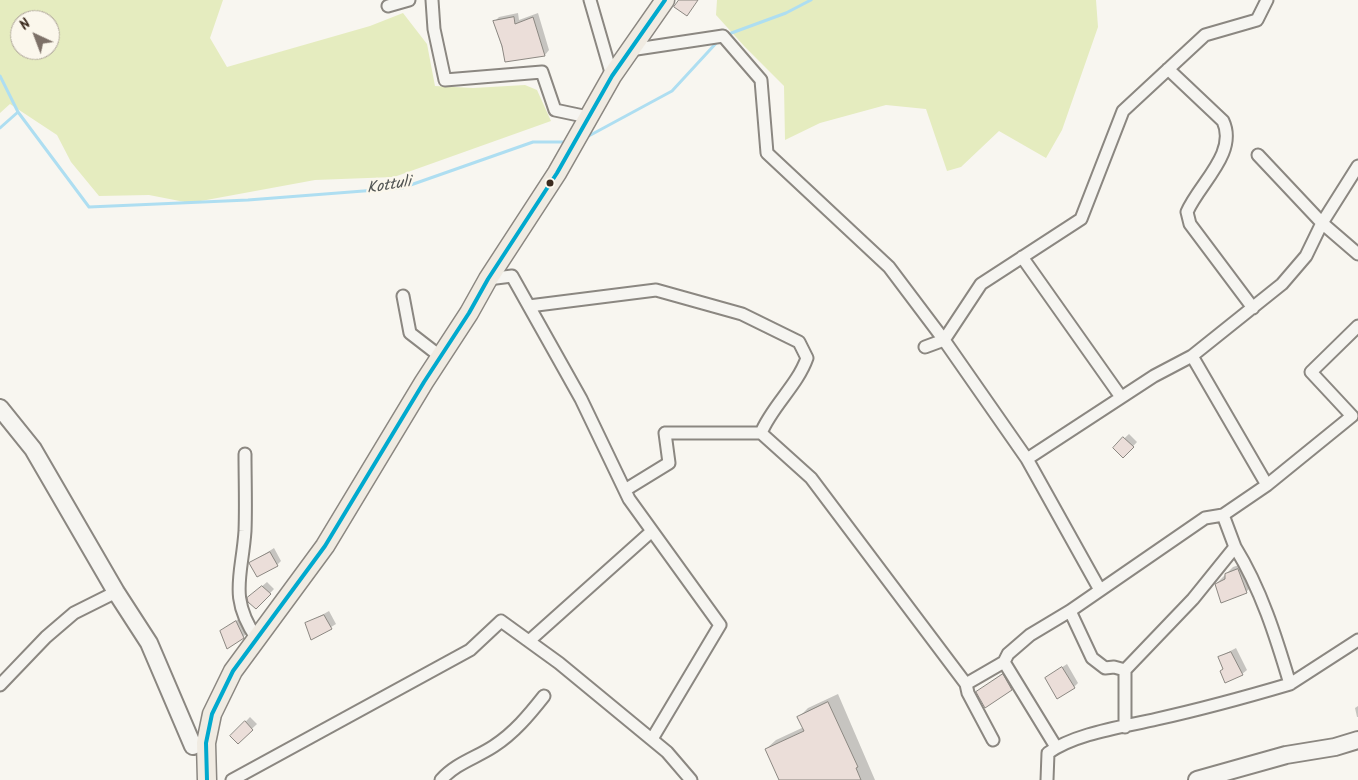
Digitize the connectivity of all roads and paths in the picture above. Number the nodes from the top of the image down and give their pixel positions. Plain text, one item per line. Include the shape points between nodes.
1 (409, 0) edge
2 (432, 0) edge
3 (590, 0) edge
4 (665, 0) edge
5 (1266, 0) edge
6 (388, 6) dead end
7 (630, 50) junction
8 (1168, 69) junction
9 (612, 76) junction
10 (587, 119) junction
11 (1258, 156) dead end
12 (1358, 166) edge
13 (1322, 224) junction
14 (1358, 254) edge
15 (1022, 257) junction
16 (488, 279) junction
17 (403, 296) dead end
18 (529, 306) junction
19 (1253, 308) junction
20 (1358, 326) edge
21 (944, 340) junction
22 (924, 347) dead end
23 (1192, 356) junction
24 (441, 357) junction
25 (1122, 397) junction
26 (0, 408) edge
27 (761, 433) junction
28 (245, 454) dead end
29 (1027, 459) junction
30 (1266, 485) junction
31 (625, 490) junction
32 (1223, 515) junction
33 (652, 531) junction
34 (1235, 547) junction
35 (1100, 590) junction
36 (116, 592) junction
37 (1070, 611) junction
38 (256, 639) junction
39 (1358, 640) edge
40 (529, 641) junction
41 (1004, 662) junction
42 (1125, 670) junction
43 (0, 684) edge
44 (966, 684) junction
45 (1290, 684) junction
46 (544, 696) dead end
47 (1125, 727) junction
48 (652, 739) junction
49 (993, 740) dead end
50 (1358, 740) edge
51 (193, 746) dead end
52 (1056, 747) junction
53 (1217, 777) edge
54 (207, 780) edge
55 (232, 780) edge
56 (441, 780) edge
57 (691, 780) edge
58 (1047, 780) edge
59 (1197, 780) edge

1 - 6 street
2 - 10 street via 434,29 444,75 542,72 555,110
3 - 9 street
4 - 7 main road
5 - 8 street via 1257,20 1206,35
7 - 9 main road
7 - 21 street via 723,36 761,80 767,153 889,267
8 - 15 street via 1123,111 1081,219
8 - 19 street via 1223,121 1228,130 1224,151 1187,212 1190,224
9 - 10 main road
10 - 16 main road via 557,173
11 - 13 street
12 - 13 street
13 - 14 street
13 - 19 street via 1306,256 1282,284
15 - 21 street via 981,284
15 - 25 street
16 - 18 street via 512,276
16 - 24 main road
17 - 24 street via 410,333
18 - 27 street via 656,290 742,314 799,342 807,358 802,371
18 - 31 street via 581,399
19 - 23 street
20 - 30 street via 1311,372 1352,416
21 - 22 street
21 - 29 street
23 - 25 street
23 - 30 street
24 - 38 main road via 325,546
25 - 29 street
26 - 36 main road via 33,449
27 - 31 street via 665,433 669,463
27 - 44 street via 811,478
28 - 38 street via 245,532 238,568 239,601
29 - 35 street
30 - 32 street
31 - 33 street
32 - 34 street
32 - 35 street via 1205,518
33 - 40 street
33 - 48 street via 720,625
34 - 42 street via 1192,599
34 - 45 street via 1251,574
35 - 37 street
36 - 43 street via 74,613
36 - 51 main road via 149,643
37 - 41 street via 1030,635 1008,654
37 - 42 street via 1092,658 1105,668
38 - 54 main road via 233,671 212,714 206,742
39 - 45 street
40 - 48 street
40 - 55 street via 501,621 470,650
41 - 44 street
41 - 52 street
42 - 47 street
44 - 49 street
45 - 47 street
46 - 56 street via 513,732 493,747 467,759
47 - 52 street
48 - 57 street
50 - 53 main road via 1286,755
52 - 58 street via 1048,752
53 - 59 main road

